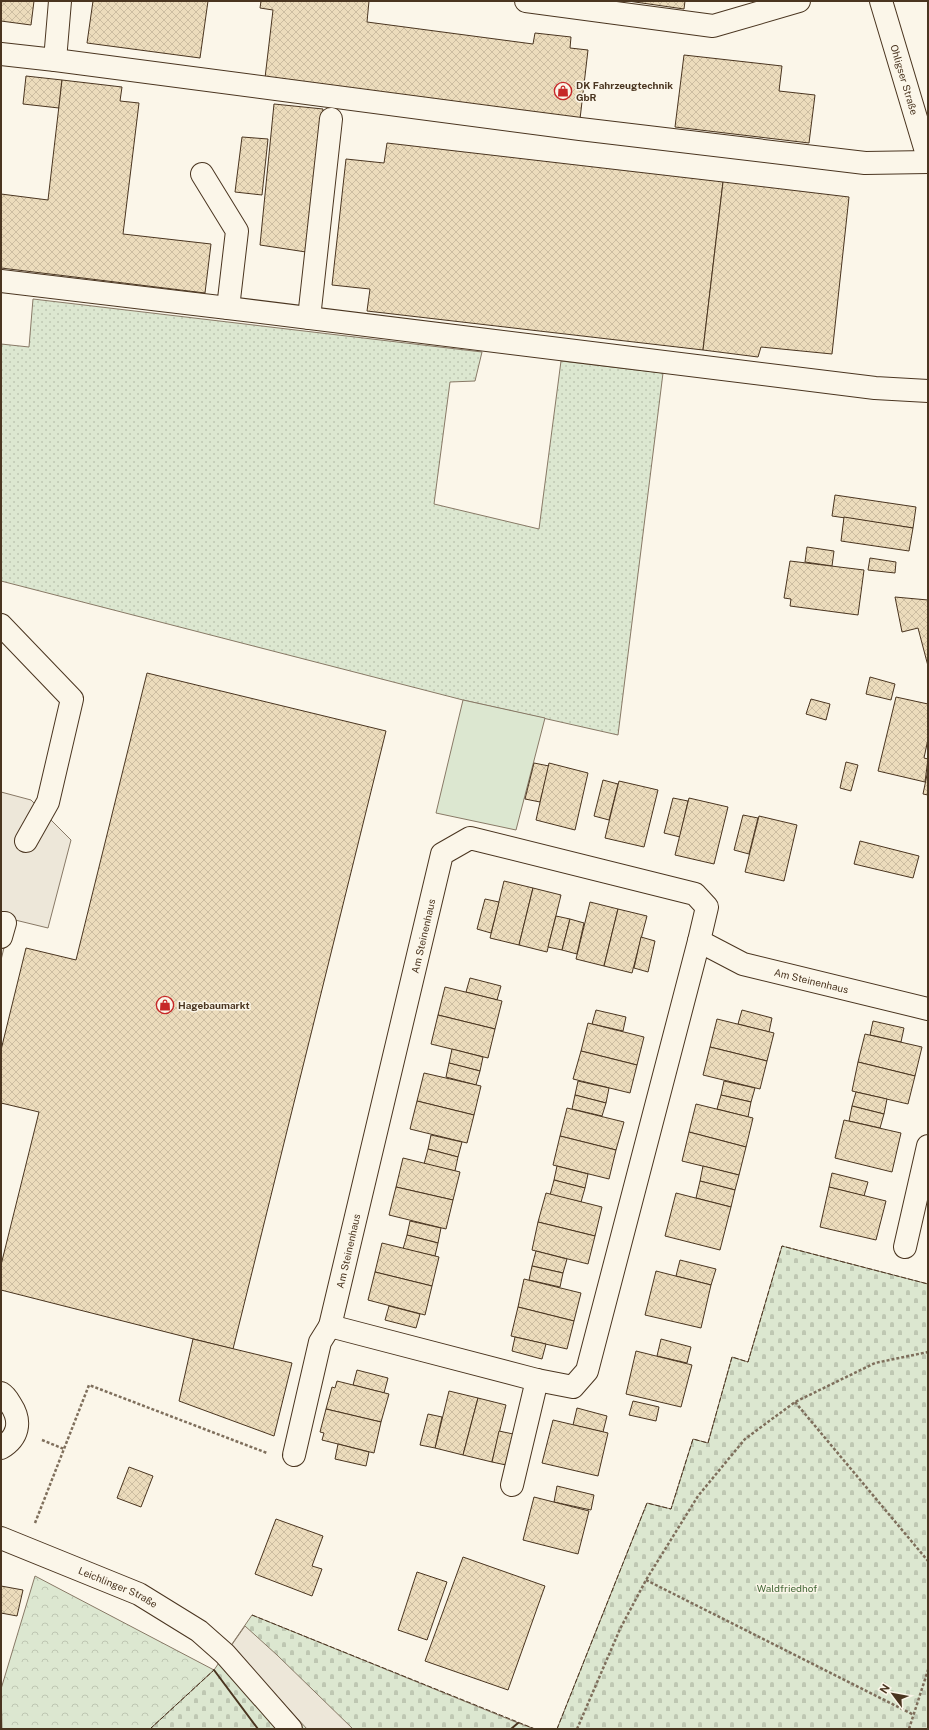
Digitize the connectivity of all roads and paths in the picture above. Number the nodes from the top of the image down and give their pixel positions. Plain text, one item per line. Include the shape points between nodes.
1 (60, 1) edge
2 (526, 1) edge
3 (881, 1) edge
4 (792, 2) edge
5 (1, 54) edge
6 (55, 60) junction
7 (332, 119) dead end
8 (928, 158) edge
9 (928, 162) edge
10 (202, 174) dead end
11 (1, 281) edge
12 (228, 308) junction
13 (309, 318) junction
14 (928, 390) edge
15 (1, 625) edge
16 (26, 841) dead end
17 (1, 922) edge
18 (1, 937) edge
19 (700, 941) junction
20 (928, 1009) edge
21 (928, 1146) edge
22 (905, 1247) dead end
23 (330, 1326) junction
24 (928, 1352) edge
25 (538, 1380) junction
26 (1, 1393) edge
27 (795, 1402) junction
28 (1, 1448) edge
29 (294, 1455) joint
30 (512, 1485) dead end
31 (1, 1538) edge
32 (26, 1547) junction
33 (928, 1561) edge
34 (646, 1580) junction
35 (928, 1670) edge
36 (914, 1715) junction
37 (291, 1729) edge
38 (577, 1729) edge
39 (909, 1729) edge

1 - 6 street
2 - 4 street via 714,26
3 - 8 street, Ohligser Straße
5 - 6 street
6 - 9 street via 580,129 857,162
7 - 13 street
10 - 12 street via 237,231
11 - 12 street
12 - 13 street
13 - 14 street via 876,388
15 - 16 street via 72,699 48,802
17 - 18 street via 4,923
19 - 20 street, Am Steinenhaus via 744,964
19 - 23 street, Am Steinenhaus via 707,907 695,894 470,838 442,854
19 - 25 street, Am Steinenhaus via 587,1371 573,1387
21 - 22 street
23 - 25 street, Am Steinenhaus
23 - 29 street, Am Steinenhaus via 320,1342
24 - 27 path via 875,1363
25 - 30 street
26 - 28 street via 13,1408 18,1421 12,1439
27 - 33 path
27 - 34 path via 745,1439 698,1496
29 - 32 path via 280,1458 89,1386
31 - 32 street, Leichlinger Straße
32 - 37 street, Leichlinger Straße via 139,1594 199,1631 225,1654
34 - 36 path
34 - 38 path via 620,1629
35 - 36 path
36 - 39 path

